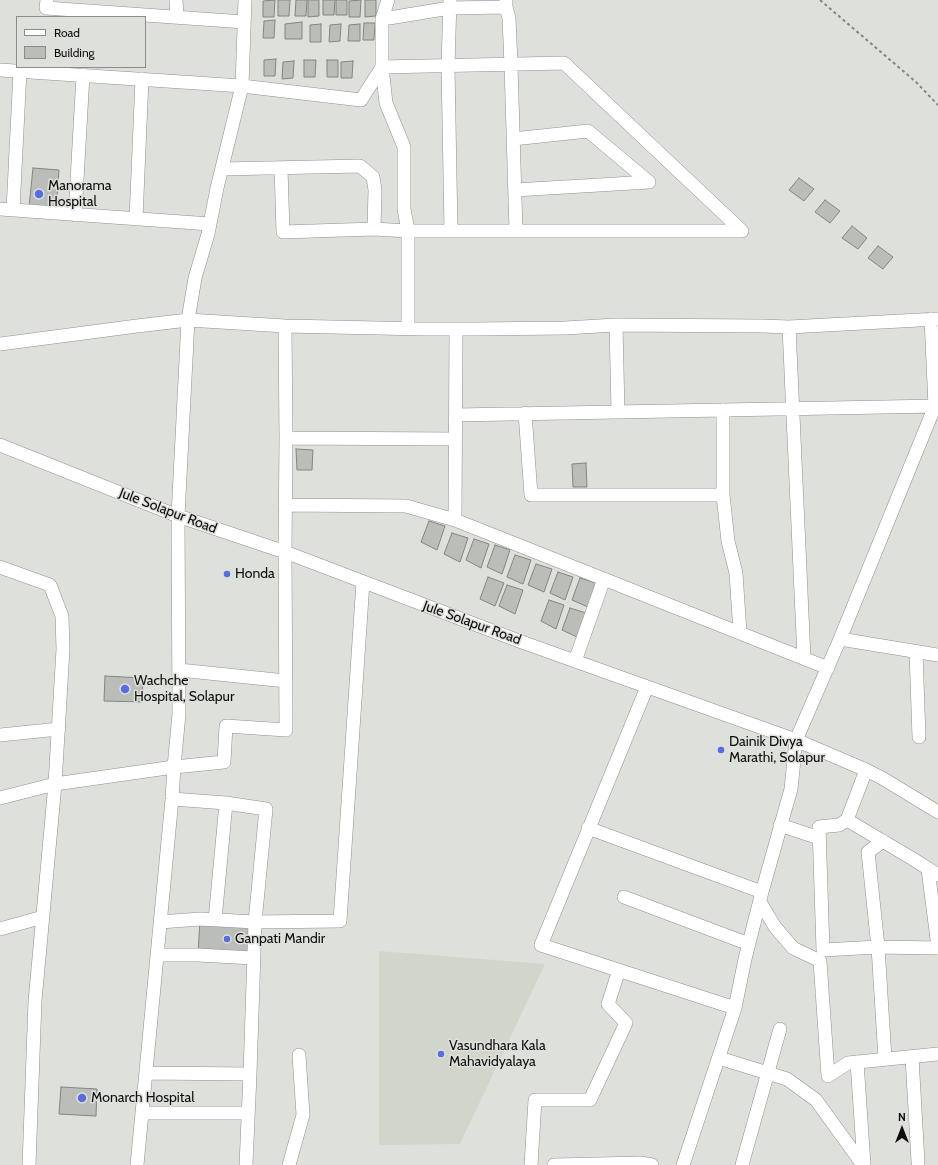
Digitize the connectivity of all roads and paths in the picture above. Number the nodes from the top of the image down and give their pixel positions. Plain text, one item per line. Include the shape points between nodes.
1 (47, 0) edge
2 (176, 0) edge
3 (245, 0) edge
4 (388, 0) edge
5 (820, 0) edge
6 (506, 3) edge
7 (450, 4) edge
8 (177, 17) junction
9 (390, 18) dead end
10 (244, 22) junction
11 (511, 65) junction
12 (448, 66) junction
13 (382, 67) junction
14 (0, 70) edge
15 (20, 71) junction
16 (83, 76) junction
17 (142, 80) junction
18 (242, 86) junction
19 (938, 105) edge
20 (513, 139) junction
21 (281, 168) junction
22 (222, 170) junction
23 (514, 190) junction
24 (6, 210) edge
25 (75, 215) junction
26 (136, 219) junction
27 (210, 224) junction
28 (374, 229) junction
29 (408, 231) junction
30 (450, 231) junction
31 (516, 231) junction
32 (934, 319) edge
33 (188, 320) junction
34 (616, 325) junction
35 (285, 326) junction
36 (789, 327) junction
37 (408, 329) junction
38 (456, 329) junction
39 (0, 344) edge
40 (936, 406) edge
41 (792, 408) junction
42 (722, 410) junction
43 (618, 412) junction
44 (525, 413) junction
45 (456, 415) junction
46 (286, 438) junction
47 (455, 439) junction
48 (0, 445) edge
49 (722, 495) junction
50 (285, 505) junction
51 (178, 516) junction
52 (455, 520) junction
53 (285, 552) junction
54 (0, 567) edge
55 (604, 579) junction
56 (363, 582) junction
57 (740, 633) junction
58 (840, 639) junction
59 (916, 652) junction
60 (938, 655) edge
61 (804, 658) junction
62 (575, 661) junction
63 (828, 668) junction
64 (179, 670) junction
65 (286, 681) junction
66 (647, 687) junction
67 (59, 729) junction
68 (0, 735) edge
69 (919, 737) dead end
70 (796, 740) junction
71 (174, 767) junction
72 (866, 770) junction
73 (56, 784) junction
74 (0, 798) edge
75 (172, 799) junction
76 (226, 803) junction
77 (938, 812) edge
78 (847, 820) junction
79 (780, 825) junction
80 (588, 828) junction
81 (819, 838) junction
82 (883, 841) junction
83 (933, 872) edge
84 (624, 897) dead end
85 (761, 897) junction
86 (43, 917) junction
87 (215, 920) junction
88 (160, 922) junction
89 (255, 922) junction
90 (0, 929) edge
91 (750, 944) junction
92 (878, 947) junction
93 (938, 948) edge
94 (157, 955) junction
95 (253, 958) junction
96 (619, 970) junction
97 (735, 1008) junction
98 (780, 1029) dead end
99 (299, 1054) dead end
100 (938, 1054) edge
101 (912, 1056) junction
102 (719, 1058) junction
103 (885, 1058) junction
104 (857, 1062) junction
105 (146, 1073) junction
106 (768, 1073) junction
107 (250, 1074) junction
108 (142, 1113) junction
109 (248, 1113) junction
110 (918, 1162) dead end
111 (29, 1165) edge
112 (137, 1165) edge
113 (246, 1165) edge
114 (289, 1165) edge
115 (532, 1165) edge
116 (554, 1165) edge
117 (652, 1165) edge
118 (683, 1165) edge
119 (742, 1165) edge
120 (863, 1165) edge

1 - 8 street via 46,8
2 - 8 street
3 - 10 street
4 - 13 street via 382,19
5 - 19 path via 916,82
6 - 7 street
6 - 11 street
7 - 9 street
7 - 12 street
8 - 10 street
10 - 18 street
11 - 12 street
11 - 20 street
11 - 31 street via 564,63 742,231
12 - 13 street
12 - 30 street
13 - 18 street via 361,100
13 - 29 street via 386,103 404,147 404,209
14 - 15 street
15 - 16 street
15 - 24 street
16 - 17 street
16 - 25 street
17 - 18 street
17 - 26 street
18 - 22 street
20 - 23 street
20 - 23 street via 588,131 649,182
21 - 22 street
21 - 28 street via 360,166 373,176
21 - 28 street via 283,232
22 - 27 street
23 - 31 street
24 - 25 street
25 - 26 street
26 - 27 street
27 - 33 street via 195,278
28 - 29 street
29 - 30 street
29 - 37 street
30 - 31 street
32 - 36 street
32 - 40 street
33 - 35 street
33 - 39 street
33 - 51 street
34 - 36 street
34 - 38 street
34 - 43 street
35 - 37 street
35 - 46 street
36 - 41 street
37 - 38 street
38 - 45 street
40 - 41 street
40 - 58 street
41 - 42 street
41 - 61 street
42 - 43 street
42 - 49 street
43 - 44 street
44 - 45 street
44 - 49 street via 531,495
45 - 47 street
46 - 47 street
46 - 50 street
47 - 52 street
48 - 51 street, Jule Solapur Road
49 - 57 street via 728,541 736,572
50 - 52 street via 406,506
50 - 53 street
51 - 53 street, Jule Solapur Road
51 - 64 street
52 - 55 street
53 - 56 street, Jule Solapur Road
53 - 65 street
54 - 67 street via 50,585 62,616 64,649
55 - 57 street
55 - 62 street
56 - 62 street, Jule Solapur Road
56 - 89 street via 340,921
57 - 61 street
58 - 59 street
58 - 63 street
59 - 60 street
59 - 69 street
61 - 63 street
62 - 66 street, Jule Solapur Road
63 - 70 street
64 - 65 street
64 - 71 street via 179,714
65 - 71 street via 286,730 226,726 224,762
66 - 70 street, Jule Solapur Road
66 - 80 street
67 - 68 street
67 - 73 street
70 - 72 street, Jule Solapur Road
70 - 79 street via 791,789
71 - 73 street
71 - 75 street
72 - 77 street, Jule Solapur Road
72 - 78 street
73 - 74 street
73 - 86 street
75 - 76 street
75 - 88 street
76 - 87 street
76 - 89 street via 266,809
78 - 81 street via 839,825 819,827
78 - 82 street
79 - 81 street
79 - 85 street
80 - 85 street
80 - 96 street via 542,945
81 - 92 street via 823,950
82 - 83 street
82 - 92 street via 868,852
83 - 93 street
84 - 91 street
85 - 91 street
85 - 104 street via 775,927 793,948 820,961 828,1076 848,1063
86 - 90 street
86 - 111 street via 36,1001
87 - 88 street
87 - 89 street
88 - 94 street
89 - 95 street
91 - 97 street
92 - 93 street
92 - 103 street
94 - 95 street
94 - 105 street
95 - 107 street
96 - 97 street
96 - 115 street via 608,1004 626,1023 590,1100 535,1100
97 - 102 street
98 - 106 street
99 - 114 street via 303,1115
100 - 101 street
101 - 103 street
101 - 110 street
102 - 106 street
102 - 118 street
103 - 104 street
104 - 120 street
105 - 107 street
105 - 108 street
106 - 119 street
106 - 120 street via 787,1079 816,1100
107 - 109 street
108 - 109 street
108 - 112 street
109 - 113 street
116 - 117 street

